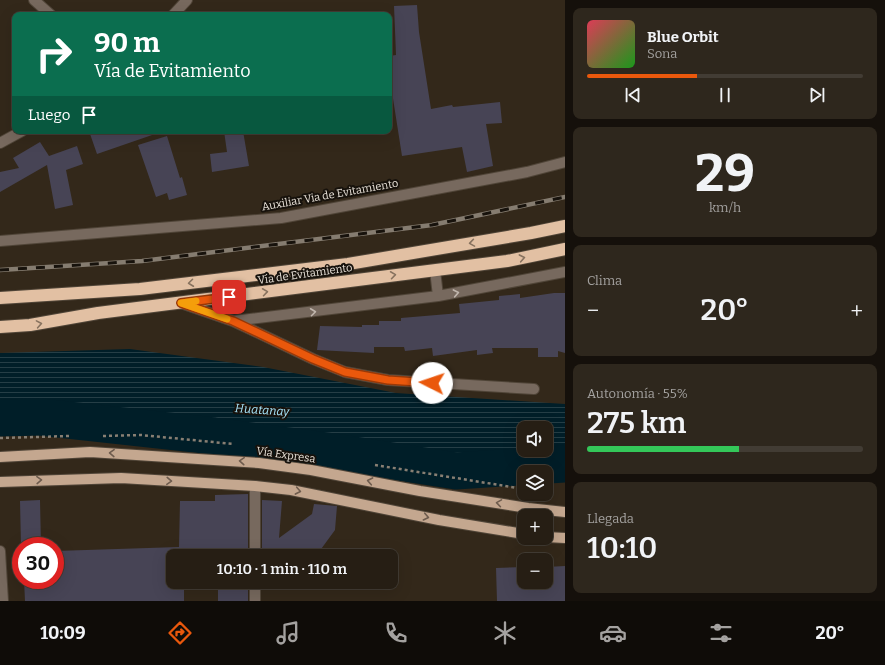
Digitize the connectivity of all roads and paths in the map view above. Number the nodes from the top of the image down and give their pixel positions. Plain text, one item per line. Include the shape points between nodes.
1 (34, 0) edge
2 (187, 0) edge
3 (48, 12) edge
4 (176, 12) edge
5 (16, 134) edge
6 (0, 143) edge
7 (565, 162) edge
8 (565, 226) edge
9 (0, 241) edge
10 (565, 249) edge
11 (435, 270) junction
12 (565, 272) edge
13 (438, 296) junction
14 (0, 298) edge
15 (181, 303) junction
16 (233, 321) junction
17 (0, 327) edge
18 (534, 389) dead end
19 (0, 457) edge
20 (0, 482) edge
21 (255, 486) junction
22 (565, 512) edge
23 (517, 533) edge
24 (553, 537) edge
25 (565, 538) edge
26 (255, 549) edge
27 (0, 551) edge
28 (255, 589) edge
29 (3, 601) edge
30 (255, 601) edge

1 - 3 street
2 - 4 street
5 - 6 street
7 - 9 street, Auxiliar Via de Evitamiento via 528,172 281,218
8 -> 14 highway, Vía de Evitamiento via 348,264 140,289
11 -> 10 highway, Vía de Evitamiento via 507,261
11 - 13 street
15 -> 11 highway, Vía de Evitamiento
13 -> 12 street
16 -> 13 street
15 - 16 street
17 -> 15 highway, Vía de Evitamiento
16 - 18 street via 345,372 388,380
22 -> 19 main road, Vía Expresa via 420,491 312,470 259,463 90,452
20 -> 21 main road via 121,478
21 -> 23 main road via 291,490
21 - 26 street
24 - 25 main road
27 - 29 street
28 - 30 street

